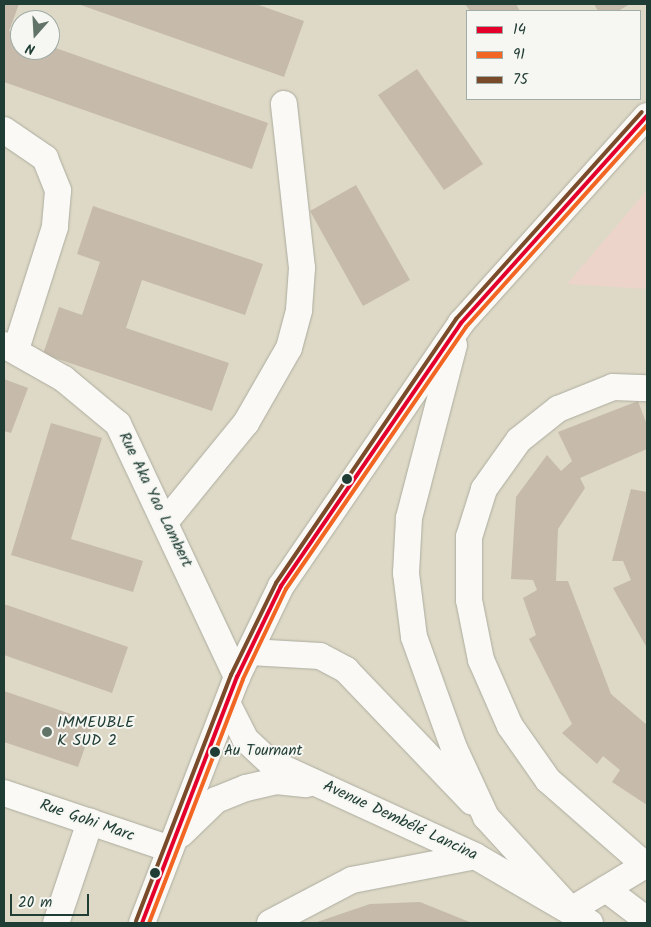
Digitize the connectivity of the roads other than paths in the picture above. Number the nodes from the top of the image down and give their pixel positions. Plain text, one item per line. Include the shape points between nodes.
1 (284, 104) dead end
2 (647, 116) edge
3 (4, 130) edge
4 (461, 323) junction
5 (10, 347) edge
6 (647, 388) edge
7 (166, 521) junction
8 (250, 652) junction
9 (237, 677) junction
10 (228, 704) junction
11 (324, 785) junction
12 (4, 793) edge
13 (486, 817) junction
14 (90, 822) junction
15 (170, 848) junction
16 (475, 856) junction
17 (646, 865) edge
18 (606, 889) junction
19 (580, 916) edge
20 (647, 920) edge
21 (56, 923) edge
22 (142, 923) edge
23 (270, 923) edge

1 - 7 street via 302,268 299,310 288,348 246,423
2 - 4 street
3 - 5 street via 45,158 58,192 55,227
4 - 8 street via 281,586
4 - 13 street via 409,518 406,574 414,637 430,688
5 - 7 street, Rue Aka Yao Lambert via 94,400 118,424
6 - 17 street via 613,387 558,409 519,440 484,489 469,537 469,600 481,660 510,726 548,780
7 - 9 street, Rue Aka Yao Lambert
8 - 9 street
8 - 13 street via 320,656 346,670
9 - 10 street
10 - 11 street, Avenue Dembélé Lancina via 245,739 270,762
10 - 15 street
11 - 15 street via 276,781 216,800 195,817
11 - 16 street, Avenue Dembélé Lancina
12 - 14 street, Rue Gohi Marc
13 - 19 street
14 - 15 street, Rue Gohi Marc
14 - 21 street
15 - 22 street
16 - 19 street, Avenue Dembélé Lancina
16 - 23 street via 352,880
17 - 18 street
18 - 19 street
18 - 20 street

